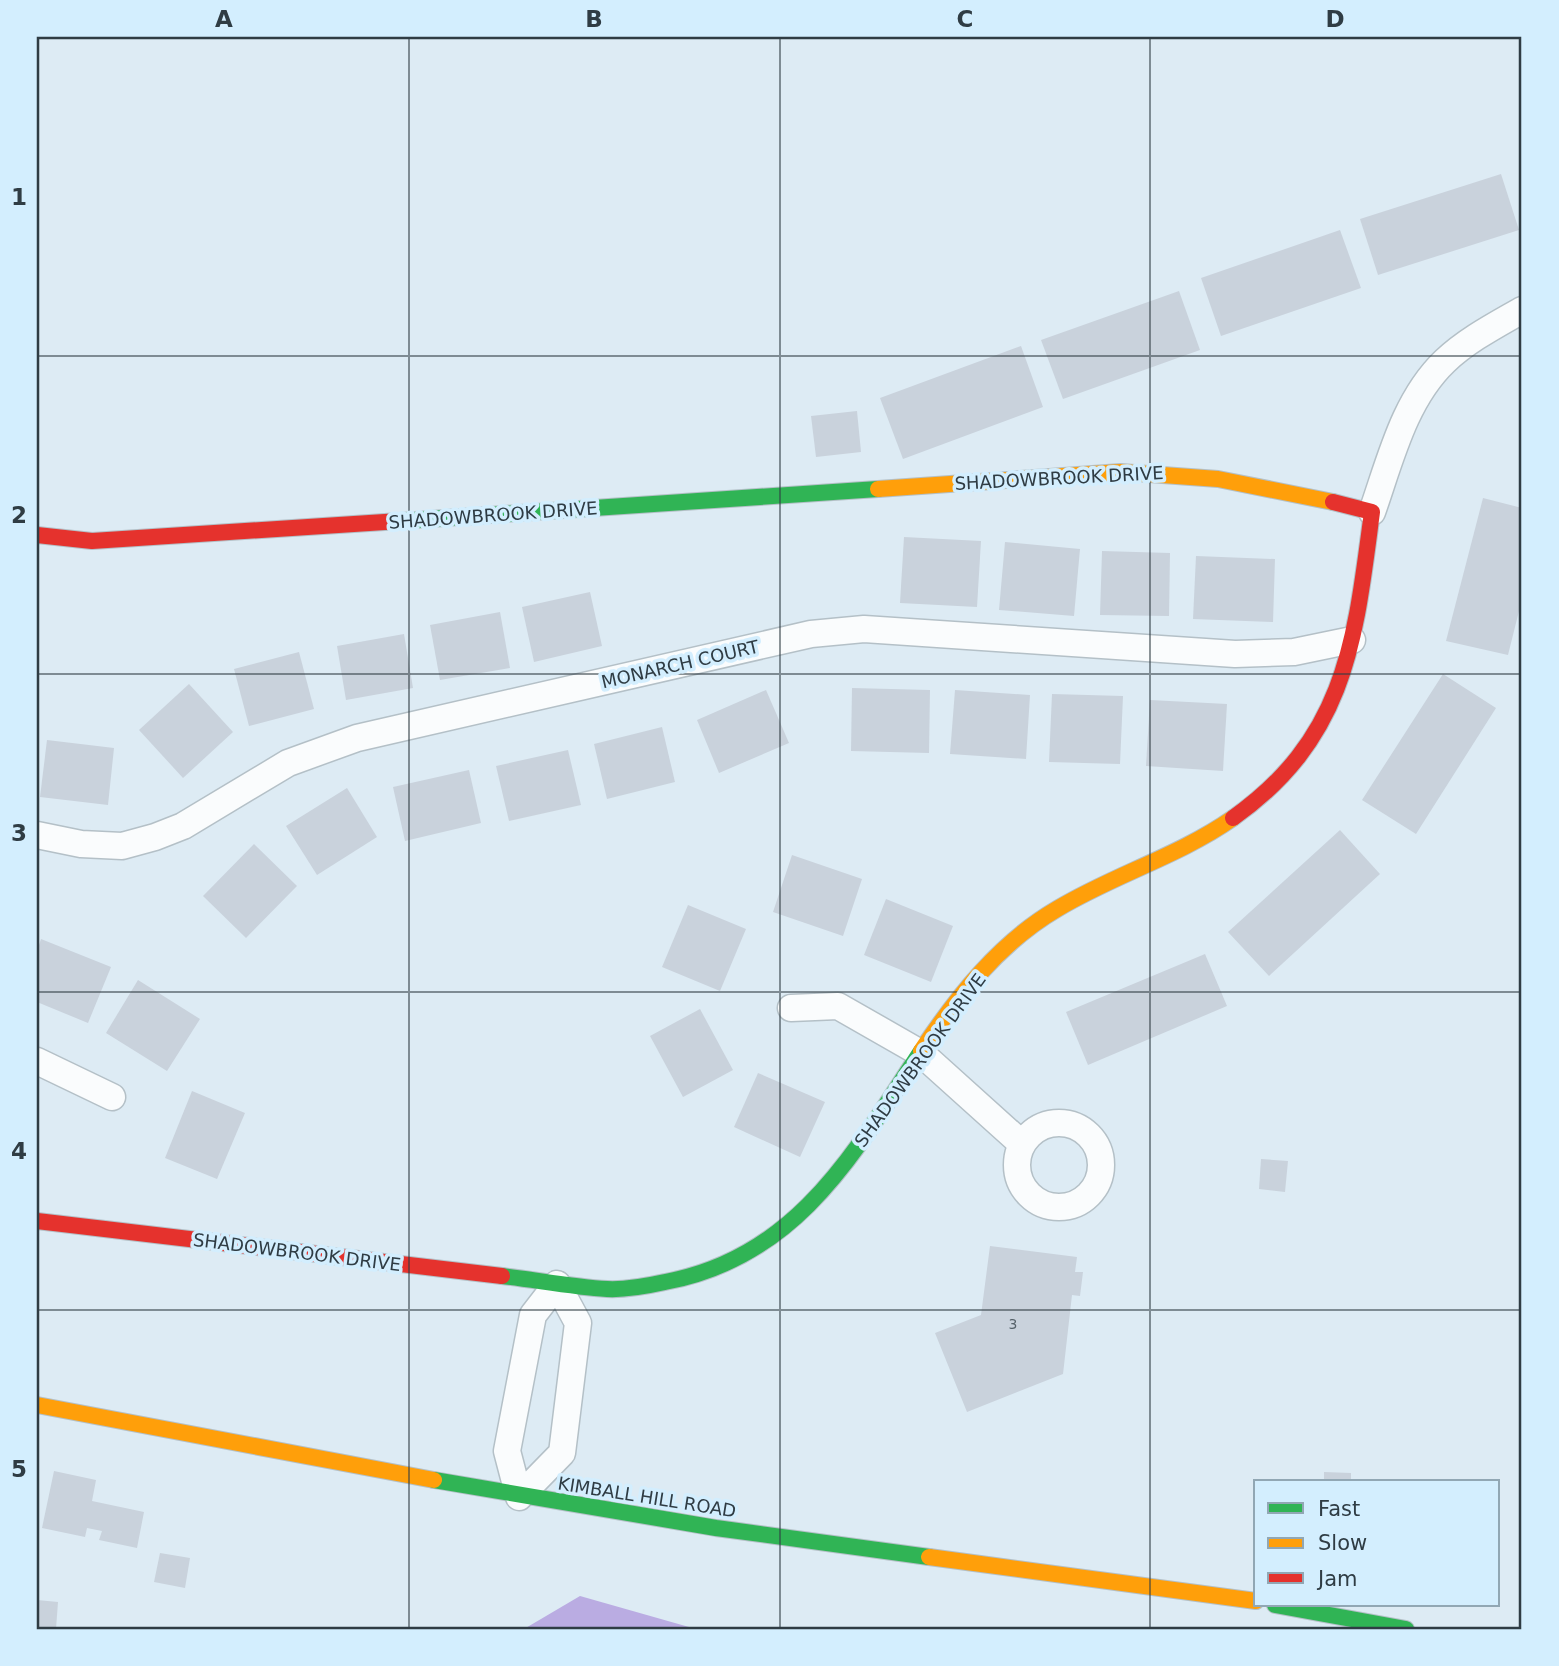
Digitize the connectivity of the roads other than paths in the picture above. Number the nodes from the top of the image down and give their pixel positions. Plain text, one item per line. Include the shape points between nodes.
1 (1522, 310) edge
2 (1372, 512) junction
3 (37, 536) edge
4 (1352, 640) junction
5 (37, 835) edge
6 (791, 1008) dead end
7 (922, 1054) junction
8 (37, 1061) edge
9 (112, 1097) dead end
10 (1022, 1144) dead end
11 (37, 1221) edge
12 (557, 1284) junction
13 (37, 1405) edge
14 (519, 1497) junction
15 (1254, 1601) edge
16 (1280, 1606) edge
17 (1406, 1629) edge

1 - 2 street via 1471,340 1423,386 1402,427
2 - 3 street, SHADOWBROOK DRIVE via 1230,478 1121,472 188,536 92,541
2 - 4 street, SHADOWBROOK DRIVE
4 - 5 street, MONARCH COURT via 1294,652 1235,654 864,629 811,634 358,738 288,763 183,826 122,846
4 - 7 street, SHADOWBROOK DRIVE via 1334,698 1294,762 1272,787 1215,831 1049,913 992,960
6 - 7 street via 838,1006
7 - 10 street
7 - 12 street, SHADOWBROOK DRIVE via 822,1192 797,1217 738,1259 653,1286 609,1289
8 - 9 street
11 - 12 street, SHADOWBROOK DRIVE
12 - 14 street via 533,1315 507,1451
12 - 14 street via 579,1323 562,1453
13 - 14 street, KIMBALL HILL ROAD
14 - 15 street, KIMBALL HILL ROAD
16 - 17 street

